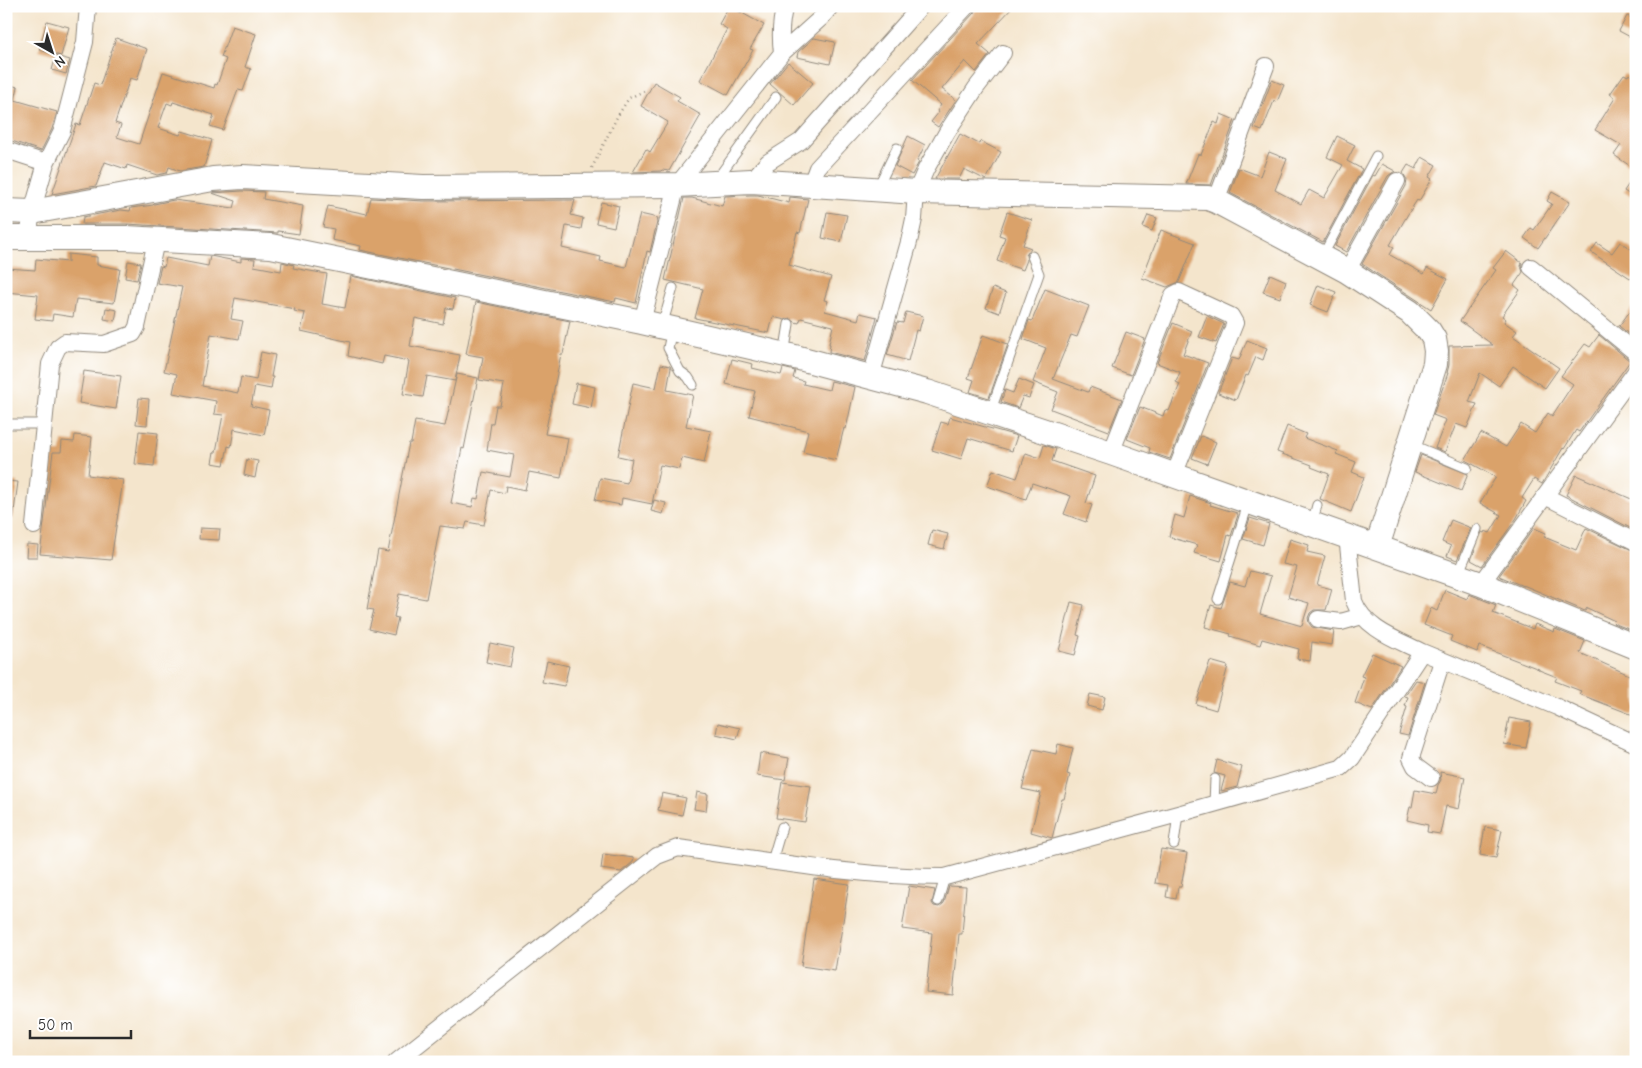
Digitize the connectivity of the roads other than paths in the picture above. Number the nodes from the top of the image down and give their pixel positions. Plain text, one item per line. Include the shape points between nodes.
1 (88, 6) edge
2 (785, 6) edge
3 (831, 6) edge
4 (921, 6) edge
5 (967, 6) edge
6 (782, 53) junction
7 (1003, 53) dead end
8 (1266, 66) dead end
9 (776, 98) dead end
10 (898, 148) dead end
11 (6, 150) edge
12 (1376, 156) dead end
13 (46, 163) junction
14 (751, 181) junction
15 (1397, 181) dead end
16 (714, 183) junction
17 (811, 184) junction
18 (676, 185) junction
19 (877, 189) junction
20 (916, 192) junction
21 (1216, 201) junction
22 (6, 211) edge
23 (32, 212) junction
24 (17, 238) edge
25 (156, 241) junction
26 (1032, 256) dead end
27 (1322, 257) junction
28 (1531, 268) dead end
29 (1347, 271) junction
30 (673, 288) dead end
31 (789, 324) dead end
32 (659, 326) junction
33 (1636, 353) edge
34 (784, 355) junction
35 (1636, 371) edge
36 (871, 377) junction
37 (693, 385) dead end
38 (990, 413) junction
39 (6, 424) edge
40 (44, 424) junction
41 (1410, 444) junction
42 (1111, 453) junction
43 (1467, 468) dead end
44 (1174, 475) junction
45 (1545, 496) junction
46 (1249, 501) junction
47 (34, 526) dead end
48 (1477, 529) dead end
49 (1347, 536) junction
50 (1636, 542) edge
51 (1378, 547) junction
52 (1458, 576) junction
53 (1481, 584) junction
54 (1218, 599) dead end
55 (1362, 616) junction
56 (1318, 619) dead end
57 (1636, 646) edge
58 (1422, 652) junction
59 (1442, 661) junction
60 (1636, 744) edge
61 (1431, 778) dead end
62 (1215, 779) dead end
63 (1214, 804) junction
64 (1178, 814) junction
65 (782, 827) dead end
66 (1174, 844) dead end
67 (772, 861) junction
68 (944, 877) junction
69 (938, 901) dead end
70 (396, 1062) edge

1 - 13 street via 84,42 62,132
2 - 6 street via 781,18
3 - 6 street
4 - 14 street via 801,141 768,162
5 - 17 street via 816,168
6 - 18 street
7 - 20 street via 947,132
8 - 21 street
9 - 16 lane
10 - 19 lane
11 - 13 street
12 - 27 lane
13 - 23 street
14 - 16 street
14 - 17 street
15 - 29 street
16 - 18 street
17 - 19 street
18 - 23 street via 422,187 242,177 213,179
18 - 32 street
19 - 20 street
20 - 21 street via 1203,198
20 - 36 street via 909,242
21 - 27 street
22 - 23 street
23 - 24 street
24 - 25 street
25 - 32 street via 271,246
25 - 40 street via 134,334 104,344 65,342 58,347 50,364
26 - 38 lane via 1039,274
27 - 29 street
28 - 33 street
29 - 41 street via 1410,312 1434,339 1435,364
30 - 32 lane
31 - 34 lane
32 - 34 street
32 - 37 lane via 680,370
34 - 36 street
35 - 45 street
36 - 38 street
38 - 42 street
39 - 40 lane
40 - 47 street
41 - 43 lane
41 - 51 street
42 - 44 street
42 - 44 street via 1173,295 1179,292 1231,316 1235,323
44 - 46 street
45 - 50 street
45 - 53 street
46 - 49 street via 1315,514
46 - 54 lane
48 - 52 lane
49 - 51 street
49 - 55 street via 1354,601
51 - 52 street
52 - 53 street
53 - 57 street
55 - 56 street via 1341,622
55 - 58 street via 1372,625
58 - 59 street
58 - 63 street via 1352,758 1341,768
59 - 60 street via 1557,707
59 - 61 street via 1412,758 1415,766
62 - 63 lane
63 - 64 street
64 - 66 lane
64 - 68 street
65 - 67 lane
67 - 68 street via 906,877
67 - 70 street via 678,848 657,856
68 - 69 lane

